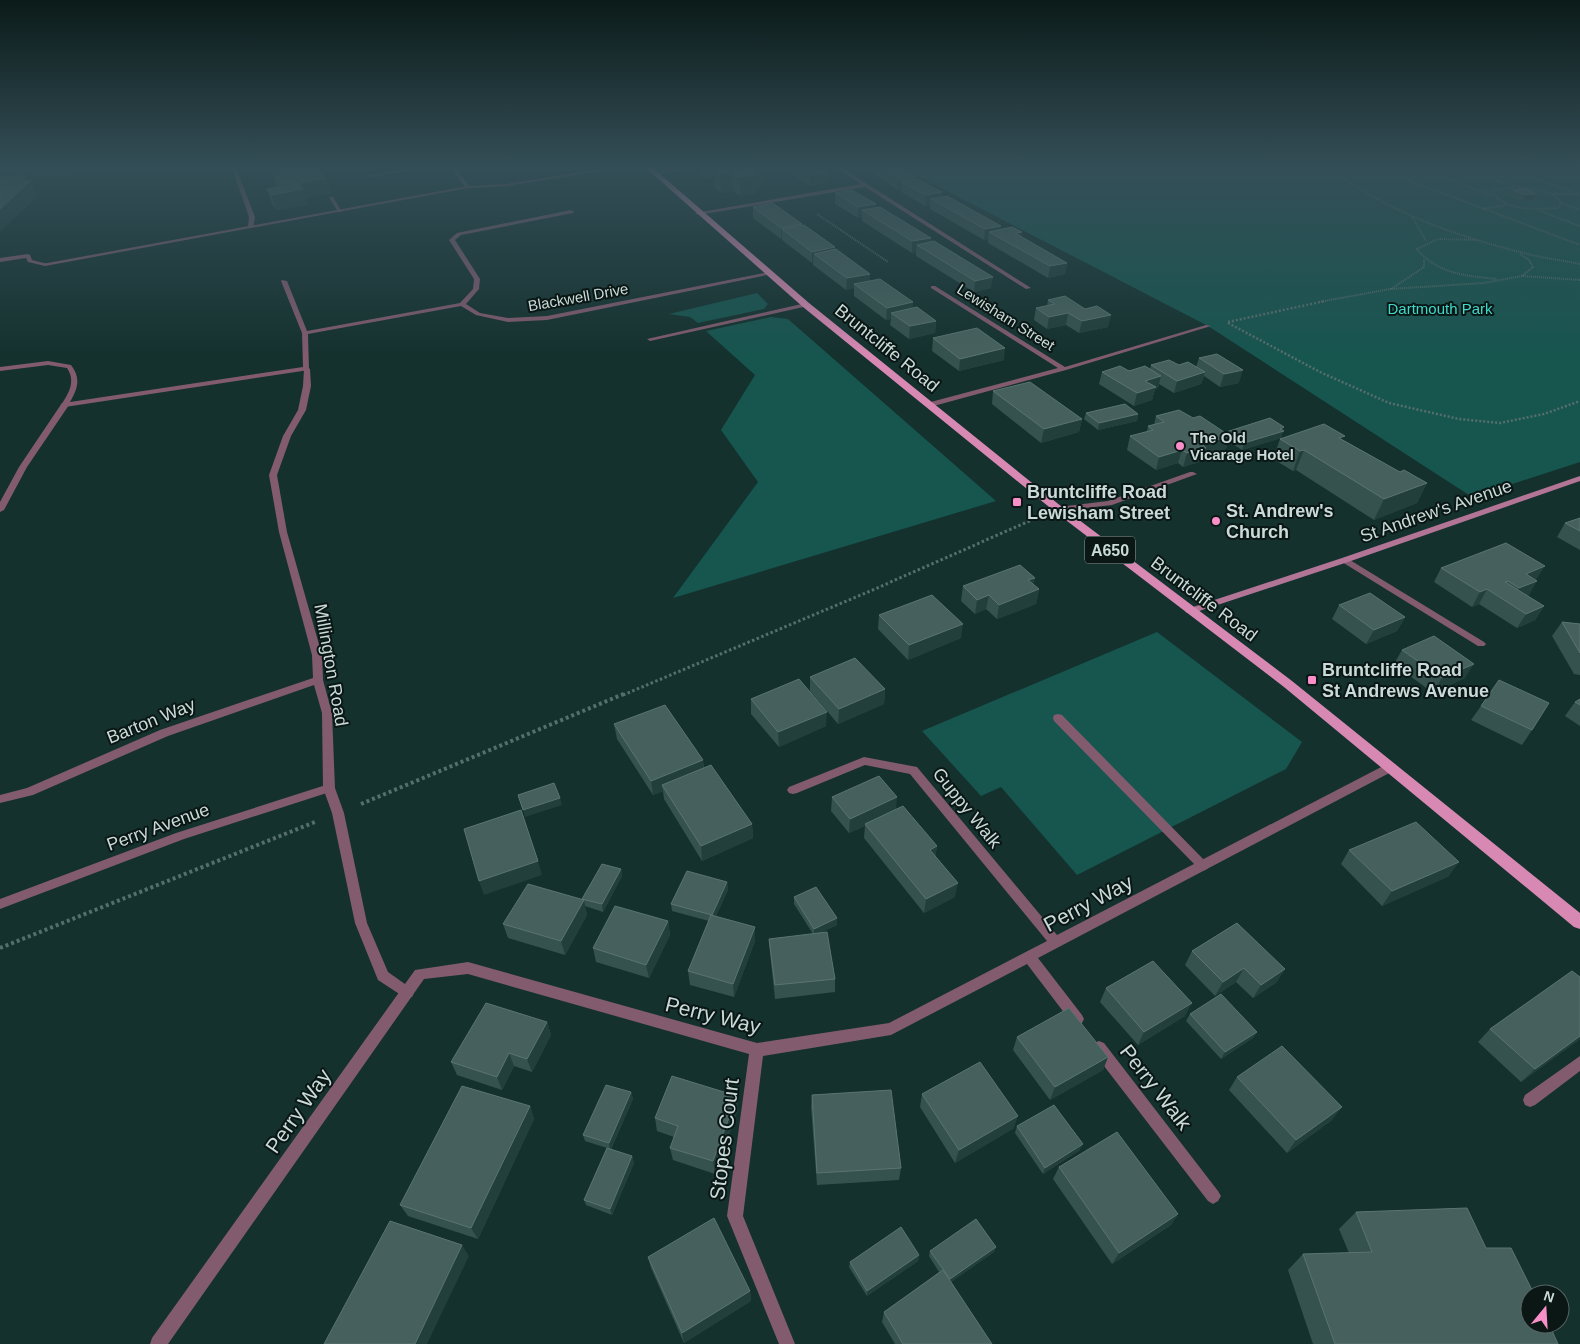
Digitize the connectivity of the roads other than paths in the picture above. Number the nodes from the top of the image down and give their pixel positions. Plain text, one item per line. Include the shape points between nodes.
1 (230, 231) edge
2 (476, 231) edge
3 (719, 231) edge
4 (938, 231) edge
5 (0, 260) edge
6 (770, 274) junction
7 (284, 281) dead end
8 (933, 288) dead end
9 (1028, 288) dead end
10 (462, 304) junction
11 (806, 305) junction
12 (1208, 326) dead end
13 (305, 333) junction
14 (650, 339) dead end
15 (0, 369) edge
16 (307, 369) junction
17 (1064, 369) junction
18 (65, 405) junction
19 (930, 405) junction
20 (1193, 474) dead end
21 (1580, 478) edge
22 (1058, 508) junction
23 (0, 510) edge
24 (1345, 560) junction
25 (1190, 611) junction
26 (1481, 644) dead end
27 (318, 680) junction
28 (1058, 718) dead end
29 (1391, 768) junction
30 (329, 788) junction
31 (793, 790) dead end
32 (0, 799) edge
33 (1203, 866) junction
34 (0, 904) edge
35 (1580, 922) edge
36 (1056, 943) junction
37 (1029, 957) junction
38 (407, 993) junction
39 (757, 1050) junction
40 (1580, 1063) edge
41 (1530, 1100) dead end
42 (1213, 1196) dead end
43 (158, 1344) edge
44 (787, 1344) edge

1 - 5 street via 45,264 30,260 28,256
2 - 10 street via 459,234 452,240 477,279 476,289
3 - 6 main road, Bruntcliffe Road / A650
4 - 9 street
6 - 10 street, Blackwell Drive via 547,318 508,320 478,314
6 - 11 main road, Bruntcliffe Road / A650
7 - 13 street, Millington Road
8 - 17 street, Lewisham Street
10 - 13 street
11 - 14 street
11 - 19 main road, Bruntcliffe Road / A650
12 - 17 street, Lewisham Street
13 - 16 street, Millington Road
15 - 18 street via 48,363 69,366 75,372 76,385
16 - 18 street
16 - 27 street, Millington Road via 302,410 287,436 273,475 284,532 317,655
17 - 19 street, Lewisham Street
18 - 23 street via 23,467
19 - 22 main road, Bruntcliffe Road / A650
20 - 22 street via 1118,501
21 - 24 street, St Andrew's Avenue
22 - 25 main road, Bruntcliffe Road / A650
24 - 25 street, St Andrew's Avenue
24 - 26 street
25 - 29 main road, Bruntcliffe Road / A650 via 1288,684
27 - 30 street, Millington Road via 328,713
27 - 32 street, Barton Way via 164,733 29,792
28 - 33 street
29 - 33 street, Perry Way
29 - 35 main road, Bruntcliffe Road / A650
30 - 34 street, Perry Avenue via 180,836
30 - 38 street, Millington Road via 338,813 361,923 383,976
31 - 36 street, Guppy Walk via 864,761 913,770
33 - 36 street, Perry Way
36 - 37 street, Perry Way
37 - 39 street, Perry Way via 891,1029
37 - 42 street, Perry Walk
38 - 39 street, Perry Way via 420,974 468,968
38 - 43 street, Perry Way
39 - 44 street, Stopes Court via 735,1216
40 - 41 street

